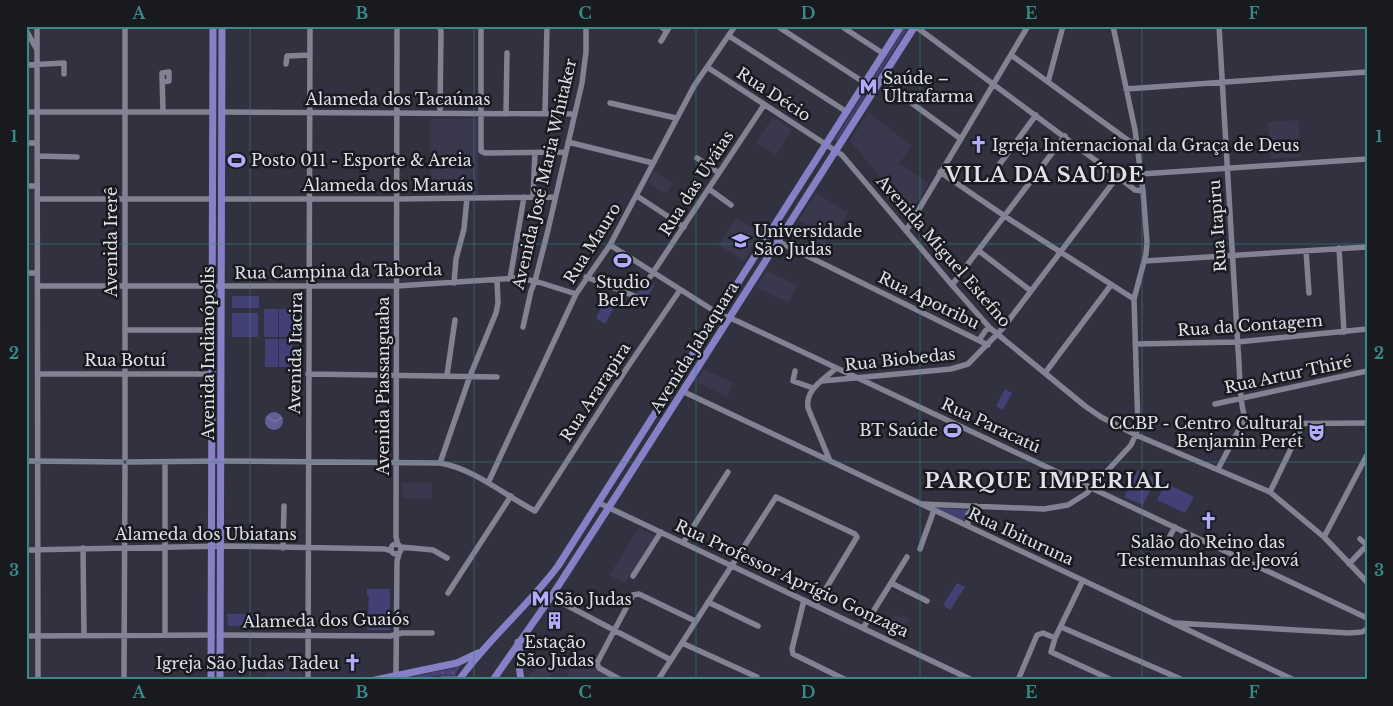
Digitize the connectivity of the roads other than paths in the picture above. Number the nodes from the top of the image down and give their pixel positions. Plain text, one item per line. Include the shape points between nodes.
1 (37, 26) edge
2 (44, 26) edge
3 (125, 26) edge
4 (213, 26) edge
5 (222, 26) edge
6 (310, 26) edge
7 (397, 26) edge
8 (439, 26) edge
9 (481, 26) edge
10 (547, 26) edge
11 (586, 26) edge
12 (660, 26) edge
13 (735, 26) edge
14 (778, 26) edge
15 (841, 26) edge
16 (902, 26) edge
17 (915, 26) edge
18 (1028, 26) edge
19 (1064, 26) edge
20 (1113, 26) edge
21 (1219, 26) edge
22 (669, 29) edge
23 (26, 30) edge
24 (729, 36) junction
25 (661, 41) dead end
26 (37, 50) junction
27 (507, 52) dead end
28 (884, 54) junction
29 (310, 55) junction
30 (1011, 55) junction
31 (38, 64) junction
32 (286, 64) dead end
33 (26, 65) edge
34 (707, 67) junction
35 (1367, 72) edge
36 (64, 74) dead end
37 (880, 80) junction
38 (163, 82) dead end
39 (1048, 82) junction
40 (1222, 82) junction
41 (865, 83) junction
42 (994, 84) junction
43 (1126, 89) junction
44 (610, 103) dead end
45 (764, 105) junction
46 (26, 112) edge
47 (37, 112) junction
48 (125, 112) junction
49 (162, 112) junction
50 (213, 112) junction
51 (222, 112) junction
52 (310, 112) junction
53 (398, 112) junction
54 (440, 112) junction
55 (481, 112) junction
56 (506, 112) junction
57 (847, 112) junction
58 (545, 113) junction
59 (575, 114) junction
60 (1036, 115) junction
61 (676, 118) junction
62 (1065, 136) junction
63 (961, 139) junction
64 (568, 142) junction
65 (26, 143) edge
66 (37, 143) junction
67 (1137, 143) junction
68 (827, 145) junction
69 (835, 150) junction
70 (566, 152) junction
71 (535, 153) junction
72 (37, 156) junction
73 (77, 157) dead end
74 (697, 158) dead end
75 (1367, 159) edge
76 (654, 163) junction
77 (999, 166) dead end
78 (1228, 168) junction
79 (940, 172) junction
80 (719, 173) junction
81 (1141, 174) junction
82 (1118, 176) junction
83 (26, 186) edge
84 (37, 186) junction
85 (709, 189) junction
86 (1143, 191) junction
87 (637, 196) junction
88 (524, 197) junction
89 (533, 197) junction
90 (555, 197) junction
91 (467, 198) junction
92 (38, 199) junction
93 (124, 199) junction
94 (212, 199) junction
95 (222, 199) junction
96 (310, 199) junction
97 (397, 200) junction
98 (730, 204) dead end
99 (1006, 216) junction
100 (684, 227) junction
101 (906, 231) junction
102 (777, 242) junction
103 (610, 245) junction
104 (1367, 246) edge
105 (1339, 248) junction
106 (980, 251) junction
107 (1306, 251) junction
108 (1060, 252) junction
109 (1233, 256) junction
110 (1145, 261) junction
111 (26, 273) edge
112 (37, 274) junction
113 (651, 275) junction
114 (586, 277) junction
115 (510, 279) junction
116 (497, 280) junction
117 (535, 281) junction
118 (454, 283) junction
119 (952, 285) junction
120 (1111, 285) junction
121 (38, 286) junction
122 (125, 286) junction
123 (212, 286) junction
124 (222, 286) junction
125 (310, 286) junction
126 (397, 286) junction
127 (680, 290) junction
128 (1031, 291) junction
129 (1309, 293) dead end
130 (576, 294) junction
131 (637, 297) dead end
132 (1134, 299) junction
133 (719, 314) junction
134 (729, 318) junction
135 (455, 320) dead end
136 (523, 327) dead end
137 (990, 328) junction
138 (1367, 329) edge
139 (125, 330) junction
140 (212, 330) junction
141 (1344, 332) junction
142 (998, 334) junction
143 (979, 340) junction
144 (1238, 342) junction
145 (1135, 344) junction
146 (988, 345) junction
147 (836, 368) junction
148 (1367, 371) edge
149 (795, 372) dead end
150 (1045, 373) junction
151 (38, 374) junction
152 (124, 374) junction
153 (212, 374) junction
154 (308, 374) junction
155 (396, 374) junction
156 (447, 375) junction
157 (470, 376) junction
158 (498, 377) dead end
159 (856, 377) junction
160 (822, 381) junction
161 (813, 388) junction
162 (682, 391) junction
163 (1242, 399) junction
164 (1215, 404) dead end
165 (1245, 422) junction
166 (1367, 423) edge
167 (1303, 424) junction
168 (1136, 435) junction
169 (1367, 455) edge
170 (26, 461) edge
171 (39, 461) junction
172 (213, 461) junction
173 (222, 461) junction
174 (830, 461) junction
175 (125, 462) junction
176 (165, 462) junction
177 (309, 462) junction
178 (396, 462) junction
179 (440, 463) junction
180 (1364, 467) edge
181 (1218, 470) junction
182 (728, 472) dead end
183 (488, 483) junction
184 (1091, 488) junction
185 (1270, 492) junction
186 (511, 496) junction
187 (599, 503) junction
188 (920, 504) junction
189 (284, 506) dead end
190 (976, 506) junction
191 (609, 507) junction
192 (934, 510) junction
193 (968, 526) junction
194 (1175, 527) junction
195 (661, 532) junction
196 (1170, 536) dead end
197 (1324, 537) junction
198 (1360, 539) dead end
199 (683, 543) junction
200 (165, 547) junction
201 (213, 547) junction
202 (221, 547) junction
203 (84, 548) junction
204 (124, 548) junction
205 (283, 548) junction
206 (308, 548) junction
207 (38, 549) junction
208 (395, 549) junction
209 (920, 549) dead end
210 (26, 550) edge
211 (907, 557) dead end
212 (447, 558) dead end
213 (1349, 564) junction
214 (731, 565) junction
215 (633, 576) dead end
216 (1082, 580) junction
217 (1367, 582) edge
218 (891, 583) junction
219 (448, 593) dead end
220 (551, 597) junction
221 (804, 600) junction
222 (927, 601) dead end
223 (708, 602) junction
224 (816, 605) junction
225 (1367, 618) edge
226 (695, 621) junction
227 (1171, 622) junction
228 (758, 626) dead end
229 (1061, 627) junction
230 (863, 628) junction
231 (1367, 629) edge
232 (614, 631) junction
233 (432, 633) dead end
234 (124, 634) junction
235 (84, 635) junction
236 (165, 635) junction
237 (216, 635) junction
238 (26, 636) edge
239 (38, 636) junction
240 (308, 636) junction
241 (396, 636) junction
242 (1055, 638) junction
243 (518, 642) junction
244 (490, 643) junction
245 (682, 643) junction
246 (671, 660) junction
247 (396, 676) junction
248 (757, 678) dead end
249 (461, 679) edge
250 (970, 679) edge
251 (38, 680) edge
252 (124, 680) edge
253 (212, 680) edge
254 (220, 680) edge
255 (308, 680) edge
256 (375, 680) edge
257 (442, 680) edge
258 (493, 680) edge
259 (521, 680) edge
260 (621, 680) edge
261 (658, 680) edge
262 (846, 680) edge
263 (1018, 680) edge
264 (1112, 680) edge
265 (1183, 680) edge
266 (1294, 680) edge

1 - 2 street
1 - 26 street
3 - 48 street, Avenida Irerê
4 - 50 main road, Avenida Indianópolis
5 - 51 main road, Avenida Indianópolis
6 - 29 street, Avenida Itacira
7 - 53 street, Avenida Piassanguaba
8 - 54 street
9 - 55 street
10 - 58 street
11 - 59 street, Avenida José Maria Whitaker via 585,63
12 - 22 street
13 - 24 street, Rua Mauro
14 - 41 street
15 - 28 street
16 - 28 main road, Avenida Jabaquara
17 - 37 main road, Avenida Jabaquara
17 - 42 street
18 - 30 street
19 - 39 street
20 - 43 street
21 - 40 street, Rua Itapiru
22 - 25 street
23 - 26 street
24 - 34 street, Rua Mauro
24 - 57 street
26 - 31 street
27 - 56 street
28 - 41 main road, Avenida Jabaquara
29 - 32 street via 288,56
29 - 52 street, Avenida Itacira
30 - 39 street
30 - 42 street
31 - 33 street
31 - 36 street via 64,63
31 - 47 street
34 - 45 street, Rua Décio
34 - 61 street, Rua Mauro
35 - 40 street
37 - 63 street
37 - 69 main road, Avenida Jabaquara
38 - 49 street
39 - 67 street via 1129,141
40 - 43 street
40 - 78 street, Rua Itapiru
41 - 57 main road, Avenida Jabaquara
42 - 60 street
42 - 63 street
43 - 67 street
44 - 61 street
45 - 68 street, Rua Décio
45 - 80 street, Rua das Uváias
46 - 47 street
47 - 48 street
47 - 66 street
48 - 49 street
48 - 93 street, Avenida Irerê
49 - 50 street
50 - 94 main road, Avenida Indianópolis
51 - 52 street, Alameda dos Tacaúnas
51 - 95 main road, Avenida Indianópolis
52 - 53 street, Alameda dos Tacaúnas
52 - 96 street, Avenida Itacira
53 - 54 street, Alameda dos Tacaúnas
53 - 97 street, Avenida Piassanguaba
54 - 55 street, Alameda dos Tacaúnas
55 - 56 street, Alameda dos Tacaúnas
55 - 71 street via 482,152
56 - 58 street, Alameda dos Tacaúnas
57 - 68 main road, Avenida Jabaquara
58 - 59 street, Alameda dos Tacaúnas
59 - 64 street, Avenida José Maria Whitaker
60 - 62 street
60 - 77 street
61 - 76 street, Rua Mauro
62 - 82 street
62 - 99 street
63 - 79 street
64 - 70 street, Avenida José Maria Whitaker
64 - 76 street
65 - 66 street
66 - 72 street
67 - 81 street
68 - 69 street, Avenida Miguel Estefno
68 - 133 main road, Avenida Jabaquara
69 - 101 street, Avenida Miguel Estefno
69 - 102 main road, Avenida Jabaquara
70 - 71 street
70 - 90 street, Avenida José Maria Whitaker
71 - 89 street
72 - 73 street
72 - 84 street
74 - 80 street
75 - 78 street
76 - 87 street, Rua Mauro
78 - 81 street
78 - 109 street, Rua Itapiru
79 - 99 street
79 - 101 street
80 - 85 street, Rua das Uváias
81 - 86 street
82 - 86 street via 1135,190
82 - 108 street, Rua Biobedas
83 - 84 street
84 - 92 street
85 - 98 street
85 - 100 street, Rua das Uváias
86 - 110 street via 1147,242
87 - 100 street
87 - 103 street, Rua Mauro
88 - 89 street, Alameda dos Maruás
88 - 91 street, Alameda dos Maruás
88 - 115 street
89 - 90 street, Alameda dos Maruás
90 - 117 street, Avenida José Maria Whitaker
91 - 97 street, Alameda dos Maruás
91 - 118 street
92 - 93 street
92 - 112 street
93 - 94 street
93 - 122 street, Avenida Irerê
94 - 123 main road, Avenida Indianópolis
95 - 96 street, Alameda dos Maruás
95 - 124 main road, Avenida Indianópolis
96 - 97 street, Alameda dos Maruás
96 - 125 street, Avenida Itacira
97 - 126 street, Avenida Piassanguaba
99 - 106 street
99 - 108 street
100 - 113 street, Rua das Uváias
101 - 119 street, Avenida Miguel Estefno
102 - 134 main road, Avenida Jabaquara
102 - 143 street, Rua Apotribu
103 - 113 street, Rua Paracatú
103 - 114 street, Rua Mauro
104 - 105 street
105 - 107 street
105 - 141 street
106 - 119 street
106 - 128 street
107 - 109 street
107 - 129 street
108 - 120 street
108 - 128 street, Rua Biobedas
109 - 110 street
109 - 144 street, Rua Itapiru
110 - 132 street
111 - 112 street
112 - 121 street
113 - 127 street, Rua Paracatú
114 - 130 street, Rua Mauro
114 - 131 street
115 - 116 street, Rua Campina da Taborda
115 - 117 street, Rua Campina da Taborda
116 - 118 street, Rua Campina da Taborda
116 - 157 street via 498,307
117 - 130 street, Rua Campina da Taborda
117 - 136 street, Avenida José Maria Whitaker
118 - 126 street, Rua Campina da Taborda
119 - 137 street, Avenida Miguel Estefno
120 - 132 street
120 - 150 street
121 - 122 street, Rua Campina da Taborda
121 - 151 street
122 - 123 street, Rua Campina da Taborda
122 - 139 street, Avenida Irerê
123 - 124 street, Rua Campina da Taborda
123 - 140 main road, Avenida Indianópolis
124 - 125 street, Rua Campina da Taborda
124 - 173 main road, Avenida Indianópolis
125 - 126 street, Rua Campina da Taborda
125 - 154 street, Avenida Itacira
126 - 155 street, Avenida Piassanguaba
127 - 133 street, Rua Paracatú
127 - 186 street, Rua Ararapira via 535,511
128 - 142 street, Rua Biobedas
130 - 183 street, Rua Mauro
132 - 145 street
133 - 134 street, Rua Paracatú
133 - 187 main road, Avenida Jabaquara
134 - 147 street, Rua Paracatú
134 - 162 main road, Avenida Jabaquara
135 - 156 street
137 - 142 street, Avenida Miguel Estefno
137 - 143 street
138 - 141 street, Rua da Contagem
139 - 140 street
139 - 152 street, Avenida Irerê
140 - 153 main road, Avenida Indianópolis
141 - 144 street, Rua da Contagem
142 - 146 street, Rua Biobedas
142 - 150 street, Avenida Miguel Estefno
143 - 146 street, Rua Apotribu
144 - 145 street, Rua da Contagem
144 - 163 street, Rua Itapiru
145 - 168 street via 1139,425
146 - 159 street, Rua Biobedas via 968,364 960,367
147 - 159 street, Rua Paracatú
147 - 160 street, Rua Biobedas
148 - 163 street, Rua Artur Thiré
149 - 161 street via 793,380
150 - 168 street, Avenida Miguel Estefno via 1094,412
151 - 152 street, Rua Botuí
151 - 171 street
152 - 153 street, Rua Botuí
152 - 175 street, Avenida Irerê
153 - 172 main road, Avenida Indianópolis
154 - 155 street
154 - 177 street, Avenida Itacira
155 - 156 street
155 - 178 street, Avenida Piassanguaba
156 - 157 street
157 - 158 street
157 - 179 street
159 - 160 street, Rua Biobedas
159 - 184 street, Rua Paracatú
160 - 161 street, Rua Biobedas
161 - 174 street via 808,396 808,408
162 - 174 street, Rua Ibituruna
162 - 191 main road, Avenida Jabaquara
163 - 164 street, Rua Artur Thiré
163 - 165 street, Rua Itapiru
165 - 167 street
165 - 181 street
166 - 167 street
167 - 185 street
168 - 181 street, Avenida Miguel Estefno
168 - 184 street via 1131,445
169 - 180 street
170 - 171 street
171 - 175 street
171 - 207 street
172 - 173 street
172 - 176 street
172 - 201 main road, Avenida Indianópolis
173 - 177 street
173 - 202 main road, Avenida Indianópolis
174 - 188 street, Rua Ibituruna
175 - 176 street
175 - 204 street, Avenida Irerê
176 - 200 street
177 - 178 street
177 - 206 street, Avenida Itacira
178 - 179 street
178 - 208 street, Avenida Piassanguaba
179 - 183 street via 454,466
180 - 197 street
181 - 185 street, Avenida Miguel Estefno
182 - 199 street
183 - 186 street
184 - 190 street via 1074,502 1053,508
184 - 194 street, Rua Paracatú
185 - 197 street, Avenida Miguel Estefno
186 - 219 street
187 - 191 street, Rua Professor Aprígio Gonzaga
187 - 244 main road, Avenida Jabaquara via 552,574
188 - 190 street
188 - 192 street, Rua Ibituruna
189 - 205 street
190 - 193 street via 968,514
191 - 195 street, Rua Professor Aprígio Gonzaga
191 - 220 main road, Avenida Jabaquara
192 - 193 street, Rua Ibituruna
192 - 209 street
193 - 216 street, Rua Ibituruna
194 - 196 street
194 - 225 street, Rua Paracatú
195 - 199 street, Rua Professor Aprígio Gonzaga
195 - 215 street
197 - 213 street, Avenida Miguel Estefno
198 - 213 street via 1367,545
199 - 214 street, Rua Professor Aprígio Gonzaga
200 - 201 street, Alameda dos Ubiatans
200 - 204 street, Alameda dos Ubiatans
200 - 236 street
201 - 202 street, Alameda dos Ubiatans
201 - 237 main road, Avenida Indianópolis
202 - 205 street, Alameda dos Ubiatans
202 - 237 main road, Avenida Indianópolis
203 - 204 street, Alameda dos Ubiatans
203 - 207 street, Alameda dos Ubiatans
203 - 235 street
204 - 234 street, Avenida Irerê
205 - 206 street, Alameda dos Ubiatans
206 - 208 street, Alameda dos Ubiatans
206 - 240 street, Avenida Itacira
207 - 210 street, Alameda dos Ubiatans
207 - 239 street
208 - 212 street, Alameda dos Ubiatans via 433,550
208 - 241 street
211 - 218 street
213 - 217 street, Avenida Miguel Estefno
214 - 221 street, Rua Professor Aprígio Gonzaga
214 - 223 street
214 - 224 street via 777,497 855,534 857,539
216 - 227 street, Rua Ibituruna
216 - 229 street
218 - 222 street
218 - 230 street
220 - 232 street
220 - 243 main road, Avenida Jabaquara
221 - 224 street, Rua Professor Aprígio Gonzaga
221 - 262 street via 793,654
223 - 226 street
223 - 228 street
224 - 230 street, Rua Professor Aprígio Gonzaga
226 - 232 street via 639,594 633,595
226 - 245 street
227 - 231 street via 1349,633
227 - 266 street, Rua Ibituruna
229 - 242 street
229 - 265 street
230 - 250 street, Rua Professor Aprígio Gonzaga
232 - 246 street
232 - 260 street via 597,663 599,668
233 - 241 street, Alameda dos Guaiós
234 - 235 street, Alameda dos Guaiós
234 - 236 street, Alameda dos Guaiós
234 - 252 street, Avenida Irerê
235 - 239 street, Alameda dos Guaiós
236 - 237 street, Alameda dos Guaiós
237 - 240 street, Alameda dos Guaiós
237 - 253 main road, Avenida Indianópolis
237 - 254 main road, Avenida Indianópolis
238 - 239 street, Alameda dos Guaiós
239 - 251 street
240 - 241 street, Alameda dos Guaiós
240 - 255 street, Avenida Itacira
241 - 247 street
242 - 263 street via 1043,633 1037,635
242 - 264 street via 1051,651 1055,655
243 - 258 main road, Avenida Jabaquara
243 - 259 main road
244 - 247 main road, Avenida Jabaquara via 472,657 457,663
244 - 249 main road, Avenida Jabaquara
245 - 246 street
245 - 248 street
246 - 261 street
247 - 256 main road, Avenida Jabaquara
249 - 257 main road, Avenida Jabaquara

